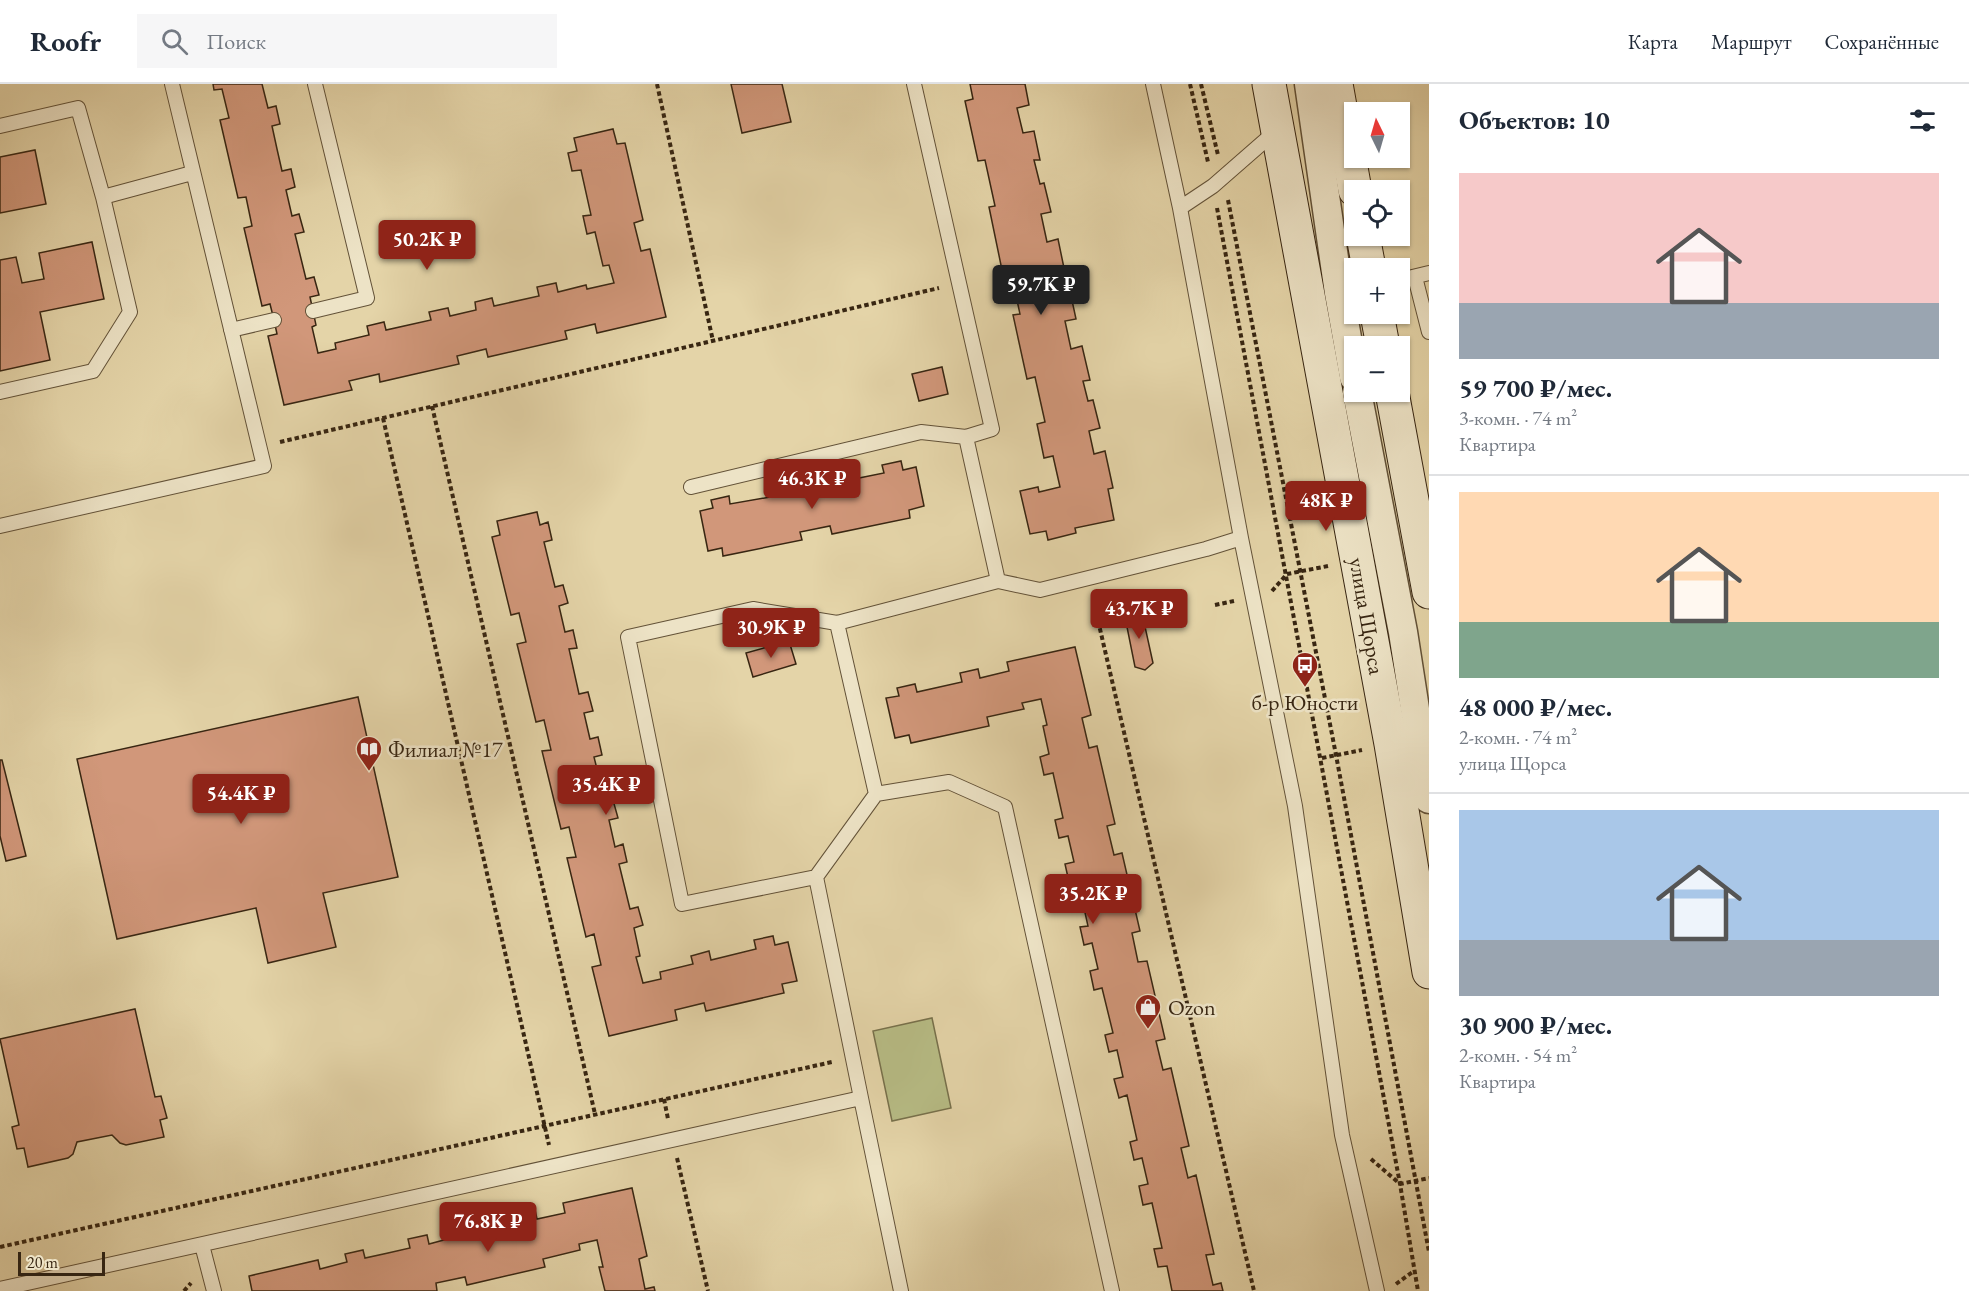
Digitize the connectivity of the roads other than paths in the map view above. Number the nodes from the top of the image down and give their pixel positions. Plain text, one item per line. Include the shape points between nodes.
1 (172, 84) edge
2 (315, 84) edge
3 (914, 84) edge
4 (1152, 84) edge
5 (1269, 84) edge
6 (1290, 84) edge
7 (1309, 84) edge
8 (1336, 84) edge
9 (0, 126) edge
10 (1277, 130) junction
11 (192, 173) junction
12 (1353, 180) edge
13 (103, 197) junction
14 (1180, 208) junction
15 (1422, 275) edge
16 (1339, 292) junction
17 (313, 311) dead end
18 (274, 320) dead end
19 (231, 330) junction
20 (1429, 332) edge
21 (1347, 336) edge
22 (0, 392) edge
23 (1359, 402) edge
24 (1394, 402) edge
25 (966, 437) junction
26 (691, 487) dead end
27 (0, 526) edge
28 (1241, 538) junction
29 (998, 581) junction
30 (1429, 592) edge
31 (837, 623) junction
32 (876, 794) junction
33 (1429, 799) edge
34 (816, 877) junction
35 (1429, 972) edge
36 (861, 1098) junction
37 (202, 1245) junction
38 (0, 1289) edge
39 (214, 1291) edge
40 (901, 1291) edge
41 (1112, 1291) edge
42 (1377, 1291) edge

1 - 11 lane
2 - 17 lane via 367,298
3 - 25 lane via 992,429
4 - 14 lane
5 - 10 main road, улица Щорса
6 - 16 street
7 - 16 street
8 - 12 main road
9 - 13 lane via 78,108
10 - 14 lane
10 - 35 main road, улица Щорса via 1391,744
11 - 13 lane
11 - 19 lane
13 - 22 lane via 130,312 93,370
14 - 28 lane
15 - 20 lane
16 - 21 street
18 - 19 lane
19 - 27 lane via 264,466
23 - 33 street, улица Щорса via 1403,632
24 - 30 main road
25 - 26 lane via 921,432
25 - 29 lane
28 - 29 lane via 1040,590
28 - 42 lane via 1295,806 1342,1135
29 - 31 lane
31 - 32 lane
31 - 34 lane via 753,609 628,637 682,903
32 - 34 lane
32 - 41 lane via 949,782 1005,807
34 - 36 lane
36 - 37 lane
36 - 40 lane
37 - 38 lane
37 - 39 lane

